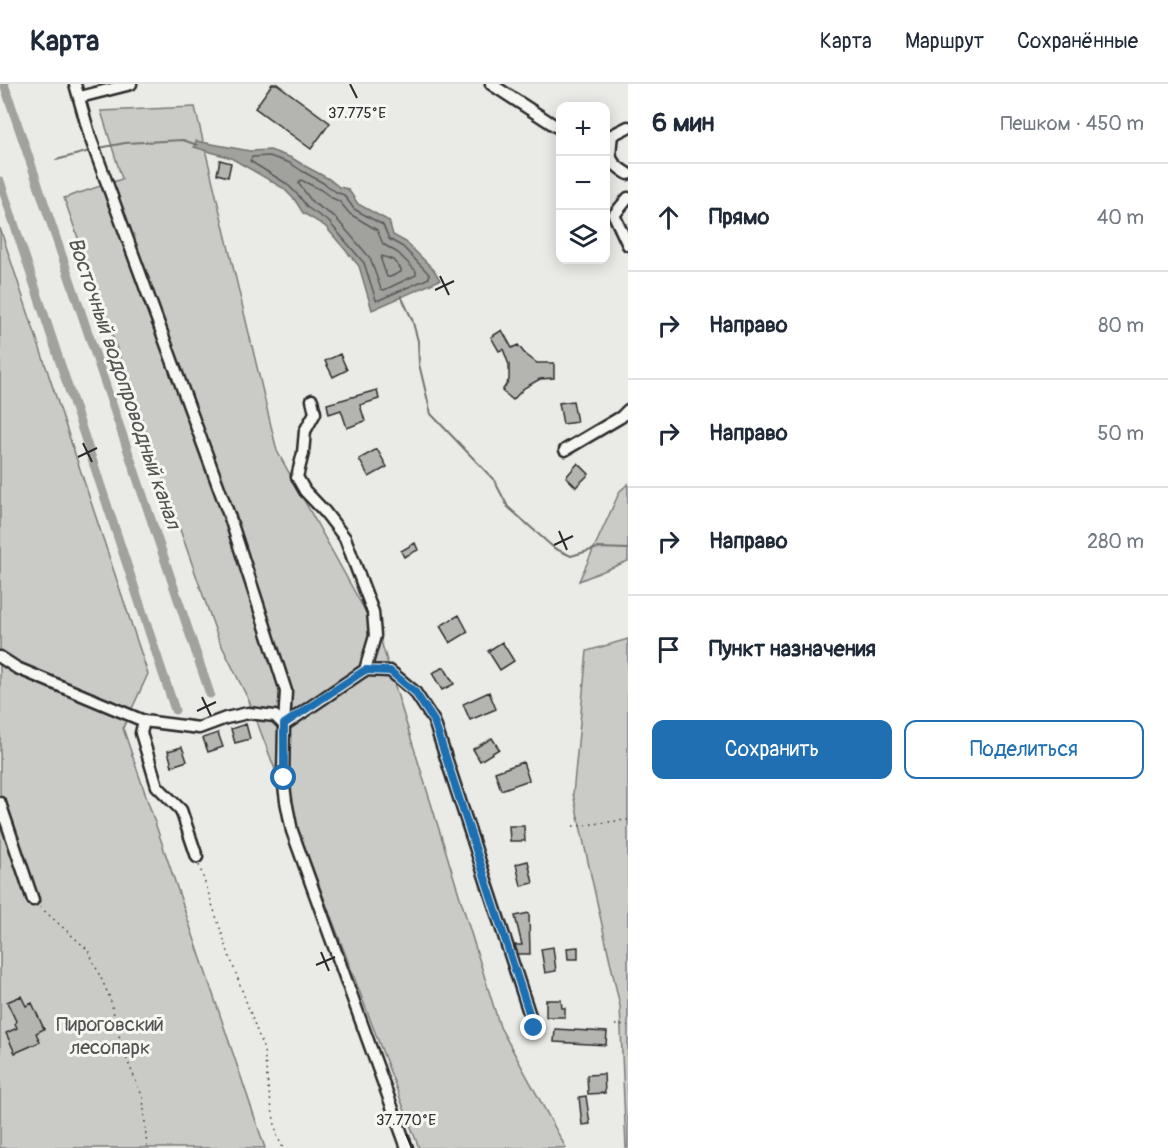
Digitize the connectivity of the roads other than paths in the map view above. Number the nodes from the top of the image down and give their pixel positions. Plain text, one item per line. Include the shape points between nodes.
1 (75, 84) edge
2 (131, 84) edge
3 (491, 84) edge
4 (80, 97) junction
5 (556, 126) edge
6 (628, 127) edge
7 (610, 136) edge
8 (610, 146) edge
9 (628, 174) edge
10 (628, 198) edge
11 (628, 245) edge
12 (312, 400) dead end
13 (628, 410) edge
14 (565, 450) dead end
15 (0, 657) edge
16 (365, 670) junction
17 (144, 721) junction
18 (284, 724) junction
19 (0, 803) edge
20 (197, 857) road end
21 (33, 900) road end
22 (534, 1028) dead end
23 (407, 1148) edge

1 - 4 street
2 - 4 street
3 - 5 street
4 - 18 street via 90,137 233,528 286,691
6 - 7 street
8 - 9 street via 611,162
10 - 11 street via 614,215
12 - 16 street via 315,412 305,431 297,477 345,538 373,612 375,636
13 - 14 street
15 - 17 street via 17,668
16 - 18 street
16 - 22 street via 390,671 415,692 434,721
17 - 18 street via 199,728 248,713 275,716
17 - 20 street via 141,733 157,786 181,810
18 - 23 street via 284,778 292,831
19 - 21 street

